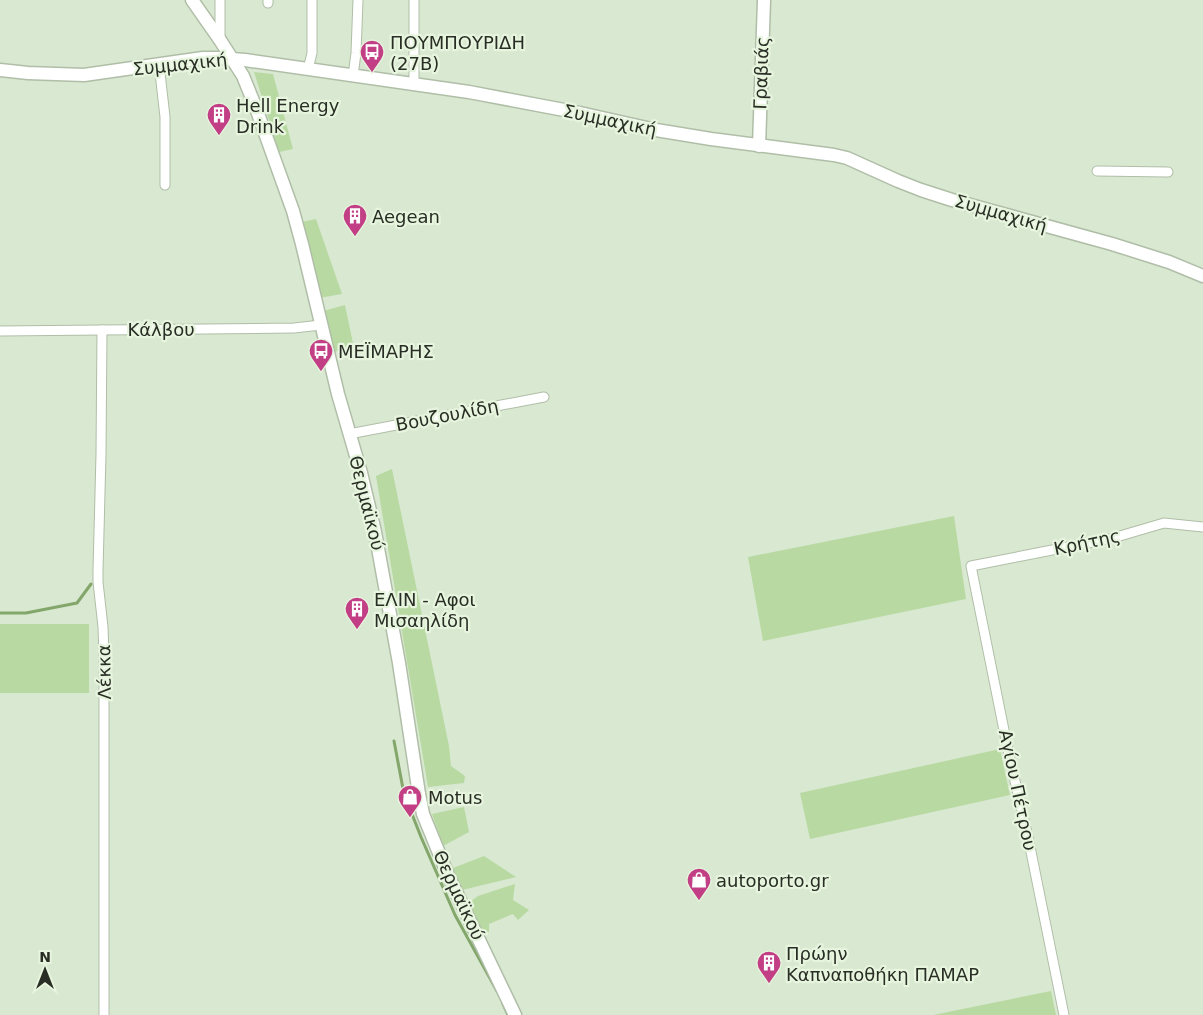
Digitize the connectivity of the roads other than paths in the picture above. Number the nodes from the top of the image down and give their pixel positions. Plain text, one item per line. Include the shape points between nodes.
1 (192, 0) edge
2 (220, 0) edge
3 (312, 0) edge
4 (358, 0) edge
5 (414, 0) edge
6 (764, 0) edge
7 (220, 40) junction
8 (232, 58) junction
9 (159, 64) junction
10 (308, 69) junction
11 (0, 70) edge
12 (353, 76) junction
13 (414, 85) junction
14 (759, 146) junction
15 (1097, 171) dead end
16 (1168, 172) dead end
17 (165, 185) dead end
18 (1203, 276) edge
19 (321, 325) junction
20 (102, 330) junction
21 (0, 331) edge
22 (544, 397) dead end
23 (349, 434) junction
24 (1203, 527) edge
25 (971, 566) joint
26 (104, 1015) edge
27 (516, 1015) edge
28 (1064, 1015) edge

1 - 7 street, Θερμαϊκού
2 - 7 street
3 - 10 street via 312,53
4 - 12 street
5 - 13 street
6 - 14 street, Γραβιάς
7 - 8 street, Θερμαϊκού
8 - 9 street, Συμμαχική
8 - 10 street, Συμμαχική
8 - 19 street, Θερμαϊκού via 256,108 293,211
9 - 11 street, Συμμαχική via 84,75
9 - 17 street via 165,117
10 - 12 street, Συμμαχική
12 - 13 street, Συμμαχική
13 - 14 street, Συμμαχική via 526,102 656,130
14 - 18 street, Συμμαχική via 847,158 921,190 1121,247
15 - 16 street
19 - 20 street, Κάλβου
19 - 23 street, Θερμαϊκού
20 - 21 street, Κάλβου
20 - 26 street, Λέκκα via 98,582 104,656
22 - 23 street, Βουζουλίδη
23 - 27 street, Θερμαϊκού via 381,558 424,814 448,875
24 - 25 street, Κρήτης via 1164,523 1114,538
25 - 28 street, Αγίου Πέτρου

